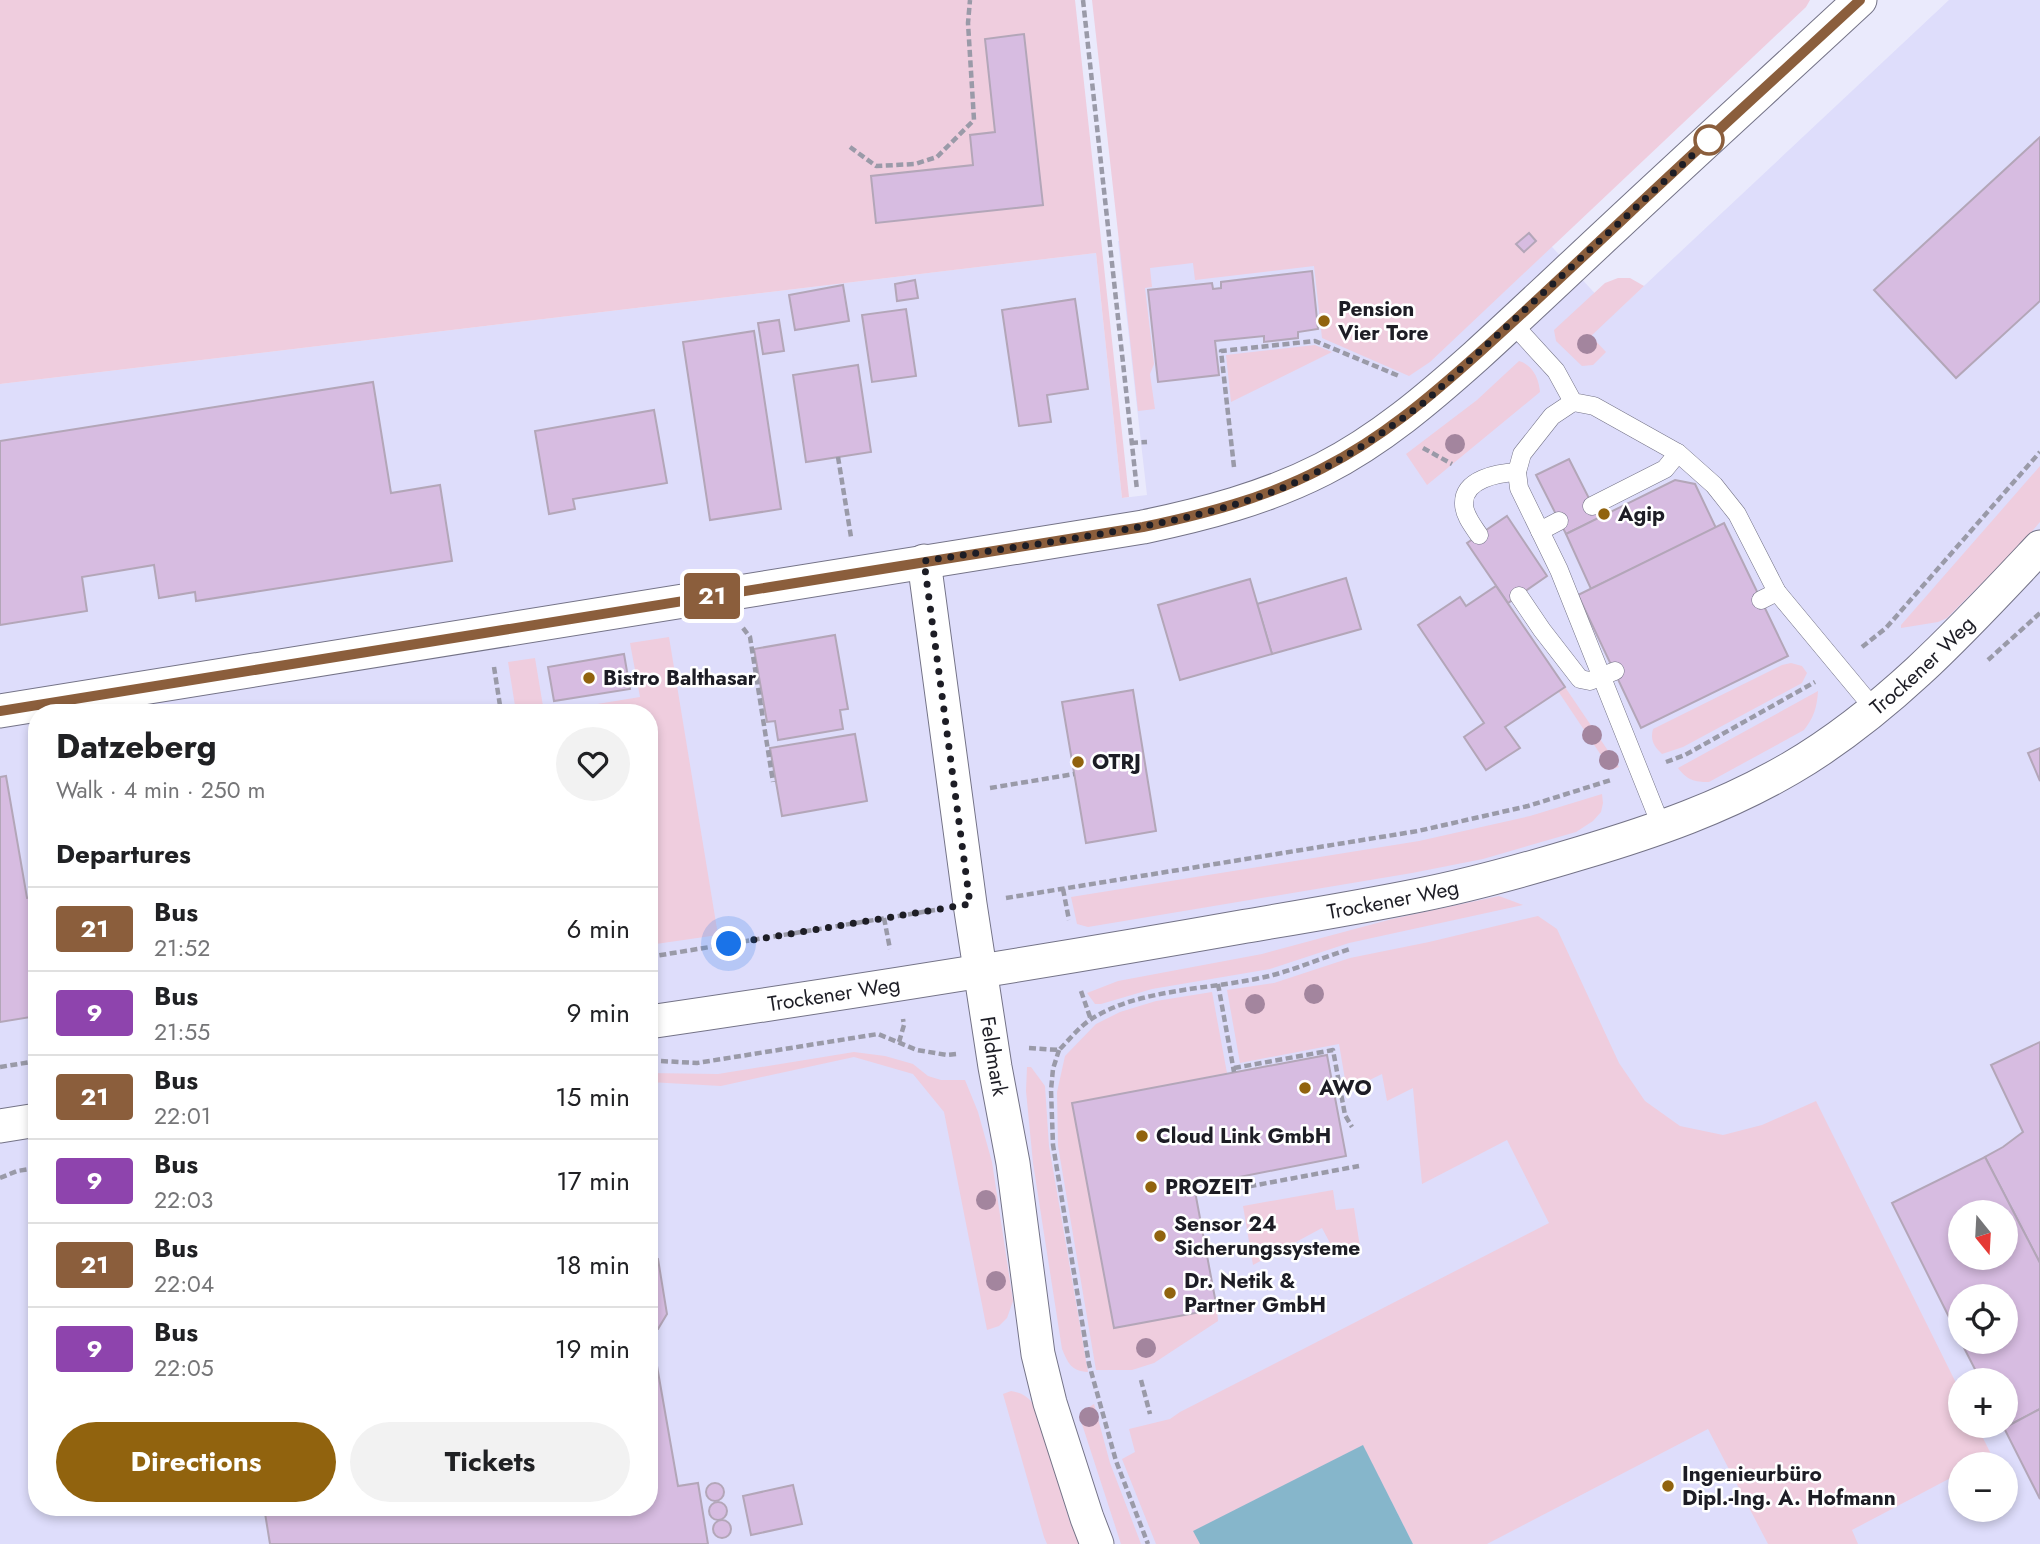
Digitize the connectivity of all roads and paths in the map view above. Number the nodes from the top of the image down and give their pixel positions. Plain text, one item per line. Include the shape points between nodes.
1 (970, 0) edge
2 (1083, 0) edge
3 (1860, 0) edge
4 (850, 148) dead end
5 (1512, 323) junction
6 (1427, 400) junction
7 (1573, 402) junction
8 (1147, 442) dead end
9 (1131, 443) junction
10 (1413, 443) dead end
11 (2040, 452) edge
12 (1678, 453) junction
13 (838, 457) dead end
14 (1453, 465) dead end
15 (1517, 471) junction
16 (1245, 502) junction
17 (1592, 506) dead end
18 (1559, 521) dead end
19 (1143, 527) junction
20 (1540, 531) junction
21 (1479, 535) dead end
22 (2040, 547) edge
23 (924, 561) junction
24 (857, 573) junction
25 (1777, 592) junction
26 (737, 593) junction
27 (1519, 596) dead end
28 (1761, 600) dead end
29 (1837, 666) junction
30 (1608, 673) junction
31 (44, 704) edge
32 (28, 707) edge
33 (1875, 710) junction
34 (0, 711) edge
35 (1639, 771) junction
36 (1074, 774) dead end
37 (773, 782) dead end
38 (955, 793) junction
39 (1662, 828) junction
40 (1063, 889) junction
41 (970, 904) junction
42 (884, 918) junction
43 (1069, 919) dead end
44 (890, 946) dead end
45 (658, 956) edge
46 (980, 971) junction
47 (1218, 984) dead end
48 (1082, 998) dead end
49 (1091, 1020) dead end
50 (658, 1021) edge
51 (904, 1025) dead end
52 (899, 1042) dead end
53 (1059, 1051) dead end
54 (28, 1062) edge
55 (0, 1067) edge
56 (28, 1121) edge
57 (0, 1126) edge
58 (1352, 1126) dead end
59 (1359, 1166) dead end
60 (28, 1169) edge
61 (0, 1178) edge
62 (1208, 1194) dead end
63 (1141, 1380) dead end
64 (1150, 1414) dead end
65 (1097, 1544) edge
66 (1148, 1544) edge

1 - 4 path via 974,120 937,157 915,164 876,166
2 - 9 path
3 - 5 street
5 - 6 street
5 - 7 lane via 1556,371
6 - 16 street via 1325,468
6 - 16 path via 1412,382 1323,342 1221,351 1234,467
7 - 12 lane via 1594,406
7 - 15 lane via 1552,416 1522,454
8 - 9 path
9 - 19 path
10 - 14 path
11 - 29 path via 1886,628
12 - 17 lane via 1665,469
12 - 25 lane via 1714,485 1737,514
13 - 24 path
15 - 20 lane via 1519,488
15 - 21 lane via 1485,478 1466,494 1467,516
16 - 19 street
18 - 20 lane
19 - 23 street
20 - 30 lane
22 - 33 street, Trockener Weg via 1942,650
23 - 24 street
23 - 38 street, Feldmark
24 - 26 street
25 - 28 lane
25 - 29 lane
26 - 31 street
26 - 37 path via 741,624 750,637
27 - 30 lane via 1580,679 1590,681
29 - 33 lane
29 - 35 path via 1807,688 1685,755
30 - 35 lane
32 - 34 street
33 - 39 street, Trockener Weg via 1793,767 1722,805
35 - 39 lane
35 - 40 path via 1528,806 1418,831
36 - 38 path
38 - 41 street, Feldmark
39 - 46 street, Trockener Weg via 1491,879 1419,895
40 - 41 path
40 - 43 path
41 - 42 path
41 - 46 street, Feldmark
42 - 44 path
42 - 45 path
46 - 50 street, Trockener Weg
46 - 65 street, Feldmark via 1013,1163 1038,1354
47 - 58 path via 1234,1070 1333,1049 1345,1115
48 - 49 path
51 - 52 path
53 - 66 path via 1051,1090 1053,1146 1089,1364 1116,1461
54 - 55 path
56 - 57 street
59 - 62 path
60 - 61 path
63 - 64 path

